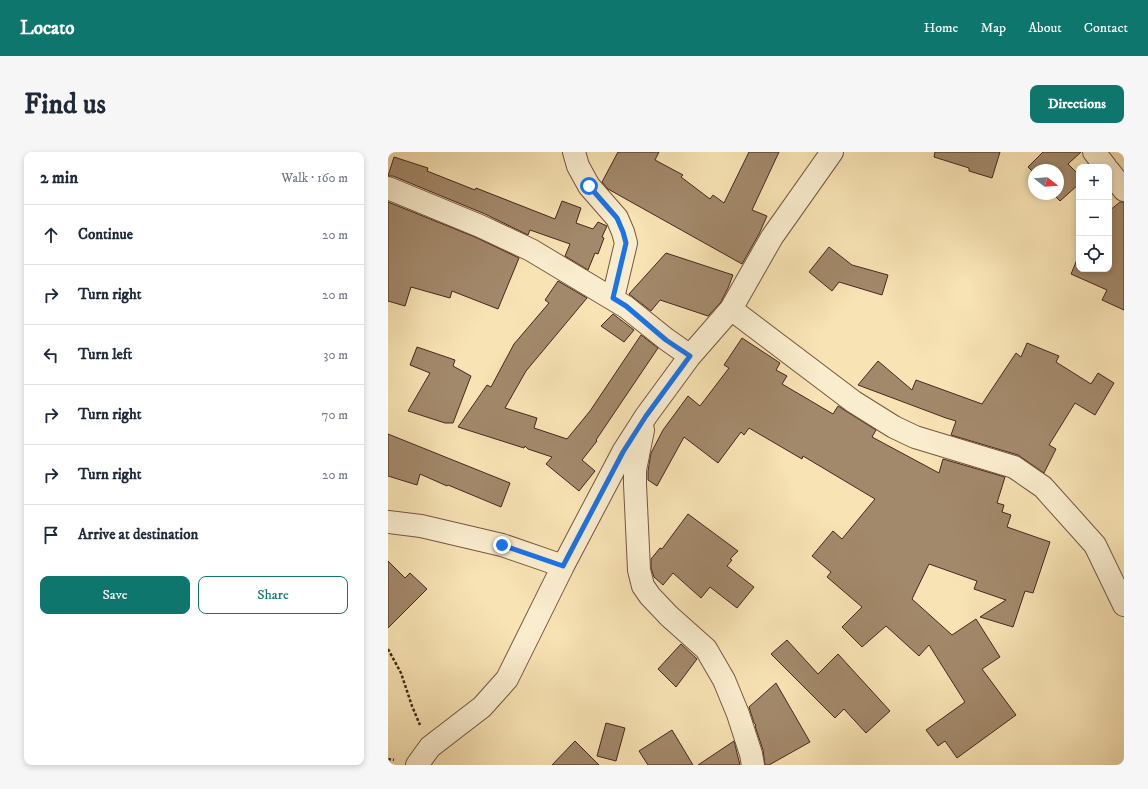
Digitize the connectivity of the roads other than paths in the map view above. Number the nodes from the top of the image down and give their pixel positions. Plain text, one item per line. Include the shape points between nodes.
1 (574, 152) edge
2 (832, 152) edge
3 (1094, 152) edge
4 (1104, 164) edge
5 (1112, 175) edge
6 (388, 188) edge
7 (1124, 190) edge
8 (613, 298) junction
9 (731, 309) junction
10 (690, 356) junction
11 (646, 416) junction
12 (388, 522) edge
13 (563, 566) junction
14 (1124, 605) edge
15 (433, 756) edge
16 (417, 765) edge
17 (753, 765) edge

1 - 8 street via 589,186 617,218 626,243
2 - 9 street via 772,237
3 - 4 street
5 - 7 street
6 - 8 street via 531,250
8 - 10 street
9 - 10 street
9 - 14 street via 854,402 894,427 915,437 1014,467 1043,487 1095,545
10 - 11 street
11 - 13 street via 623,452
11 - 17 street via 635,470 639,570 643,586 669,616 706,649 724,680 738,714
12 - 13 street via 421,526 502,545
13 - 15 street via 507,679
15 - 16 street

